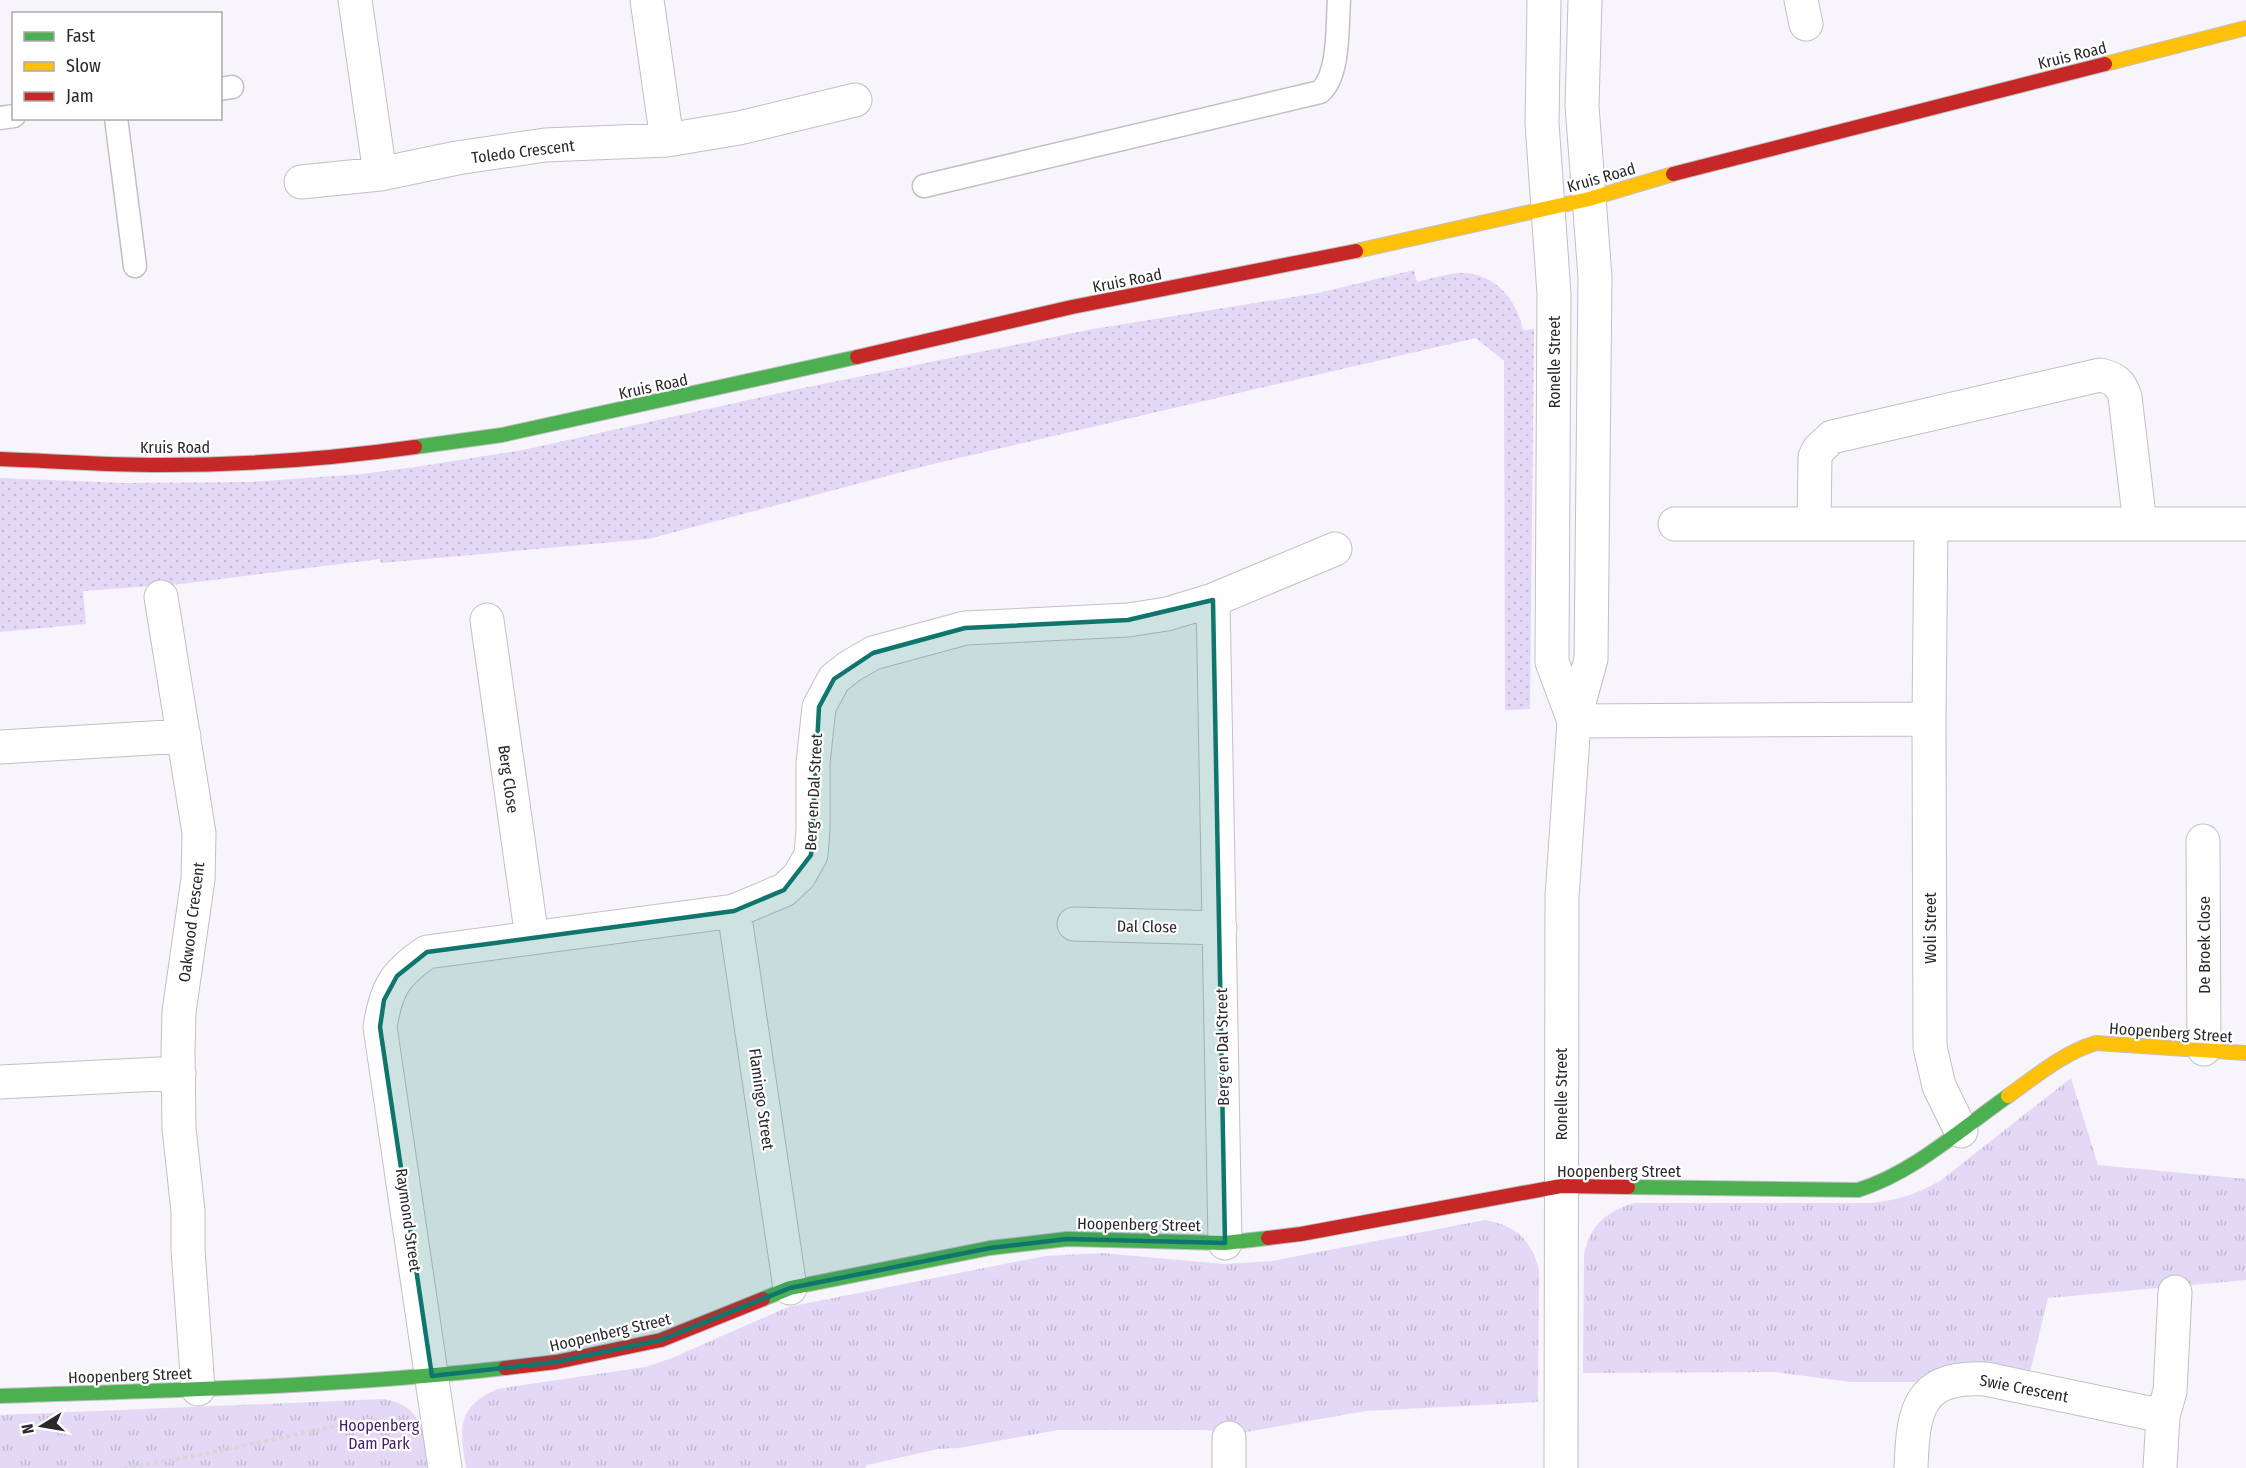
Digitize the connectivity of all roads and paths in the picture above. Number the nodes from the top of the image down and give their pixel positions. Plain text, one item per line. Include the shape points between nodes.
1 (355, 0) edge
2 (647, 0) edge
3 (1340, 0) edge
4 (1544, 0) edge
5 (1585, 0) edge
6 (2246, 28) edge
7 (855, 100) dead end
8 (116, 120) edge
9 (667, 140) junction
10 (380, 174) junction
11 (301, 182) dead end
12 (924, 186) dead end
13 (1589, 199) junction
14 (1548, 208) junction
15 (135, 266) dead end
16 (0, 459) edge
17 (1675, 524) dead end
18 (1814, 524) junction
19 (1931, 524) junction
20 (2140, 524) junction
21 (2246, 524) edge
22 (1335, 549) dead end
23 (161, 597) dead end
24 (1213, 600) junction
25 (487, 620) dead end
26 (1929, 719) junction
27 (1574, 721) junction
28 (184, 736) junction
29 (0, 747) edge
30 (2203, 841) dead end
31 (734, 911) junction
32 (1074, 924) dead end
33 (1221, 928) junction
34 (532, 938) junction
35 (398, 976) joint
36 (2204, 1049) junction
37 (2246, 1053) edge
38 (179, 1073) junction
39 (0, 1082) edge
40 (1961, 1131) junction
41 (1561, 1186) junction
42 (1226, 1243) junction
43 (790, 1288) junction
44 (2175, 1292) dead end
45 (432, 1377) junction
46 (198, 1389) junction
47 (0, 1396) edge
48 (2163, 1416) junction
49 (443, 1455) edge
50 (124, 1468) edge
51 (1561, 1468) edge
52 (1911, 1468) edge
53 (2160, 1468) edge

1 - 10 street
2 - 9 street
3 - 12 lane via 1333,70 1320,92
4 - 14 street, Ronelle Street via 1542,123
5 - 13 street, Ronelle Street via 1582,106
6 - 13 street, Kruis Road via 1665,176
7 - 9 street, Toledo Crescent via 739,128
8 - 15 lane
9 - 10 street, Toledo Crescent via 545,145
10 - 11 street, Toledo Crescent
13 - 14 street, Kruis Road
13 - 27 street, Ronelle Street via 1595,277 1592,659
14 - 16 street, Kruis Road via 1312,261 1072,307 565,423 460,442 342,457 251,463 159,465
14 - 27 street, Ronelle Street via 1554,294 1552,662
17 - 18 street
18 - 19 street
18 - 20 street via 1815,457 1832,437 2100,375 2112,378 2123,389
19 - 20 street
19 - 26 street, Woli Street
20 - 21 street
22 - 24 street, Berg en Dal Street
23 - 28 street, Oakwood Crescent
24 - 31 street, Berg en Dal Street via 1167,614 1128,620 965,628 873,653 849,667 834,679 819,707 811,855 799,876 784,890
24 - 33 street, Berg en Dal Street
25 - 34 street, Berg Close
26 - 27 street
26 - 40 street, Woli Street via 1930,1047 1939,1086
27 - 41 street, Ronelle Street via 1562,897
28 - 29 street
28 - 38 street, Oakwood Crescent via 199,833 198,879 179,1012
30 - 36 street, De Broek Close
31 - 34 street, Berg en Dal Street
31 - 43 street, Flamingo Street
32 - 33 street, Dal Close
33 - 42 street, Berg en Dal Street
34 - 35 street, Berg en Dal Street via 427,952
35 - 45 street, Raymond Street via 384,1000 380,1027
36 - 37 street, Hoopenberg Street
36 - 40 street, Hoopenberg Street via 2096,1043 2079,1048
38 - 39 street
38 - 46 street, Oakwood Crescent via 179,1128
40 - 41 street, Hoopenberg Street via 1901,1173 1858,1190
41 - 42 street, Hoopenberg Street via 1301,1234
41 - 51 street, Ronelle Street
42 - 43 street, Hoopenberg Street via 1066,1239 990,1248
43 - 45 street, Hoopenberg Street via 661,1340 556,1362
44 - 48 street via 2170,1391
45 - 46 street, Hoopenberg Street
45 - 49 street, Raymond Street
46 - 47 street, Hoopenberg Street
48 - 52 street, Swie Crescent via 1986,1379 1948,1382 1931,1390 1921,1406 1912,1431
48 - 53 street
49 - 50 path via 408,1425 370,1419

